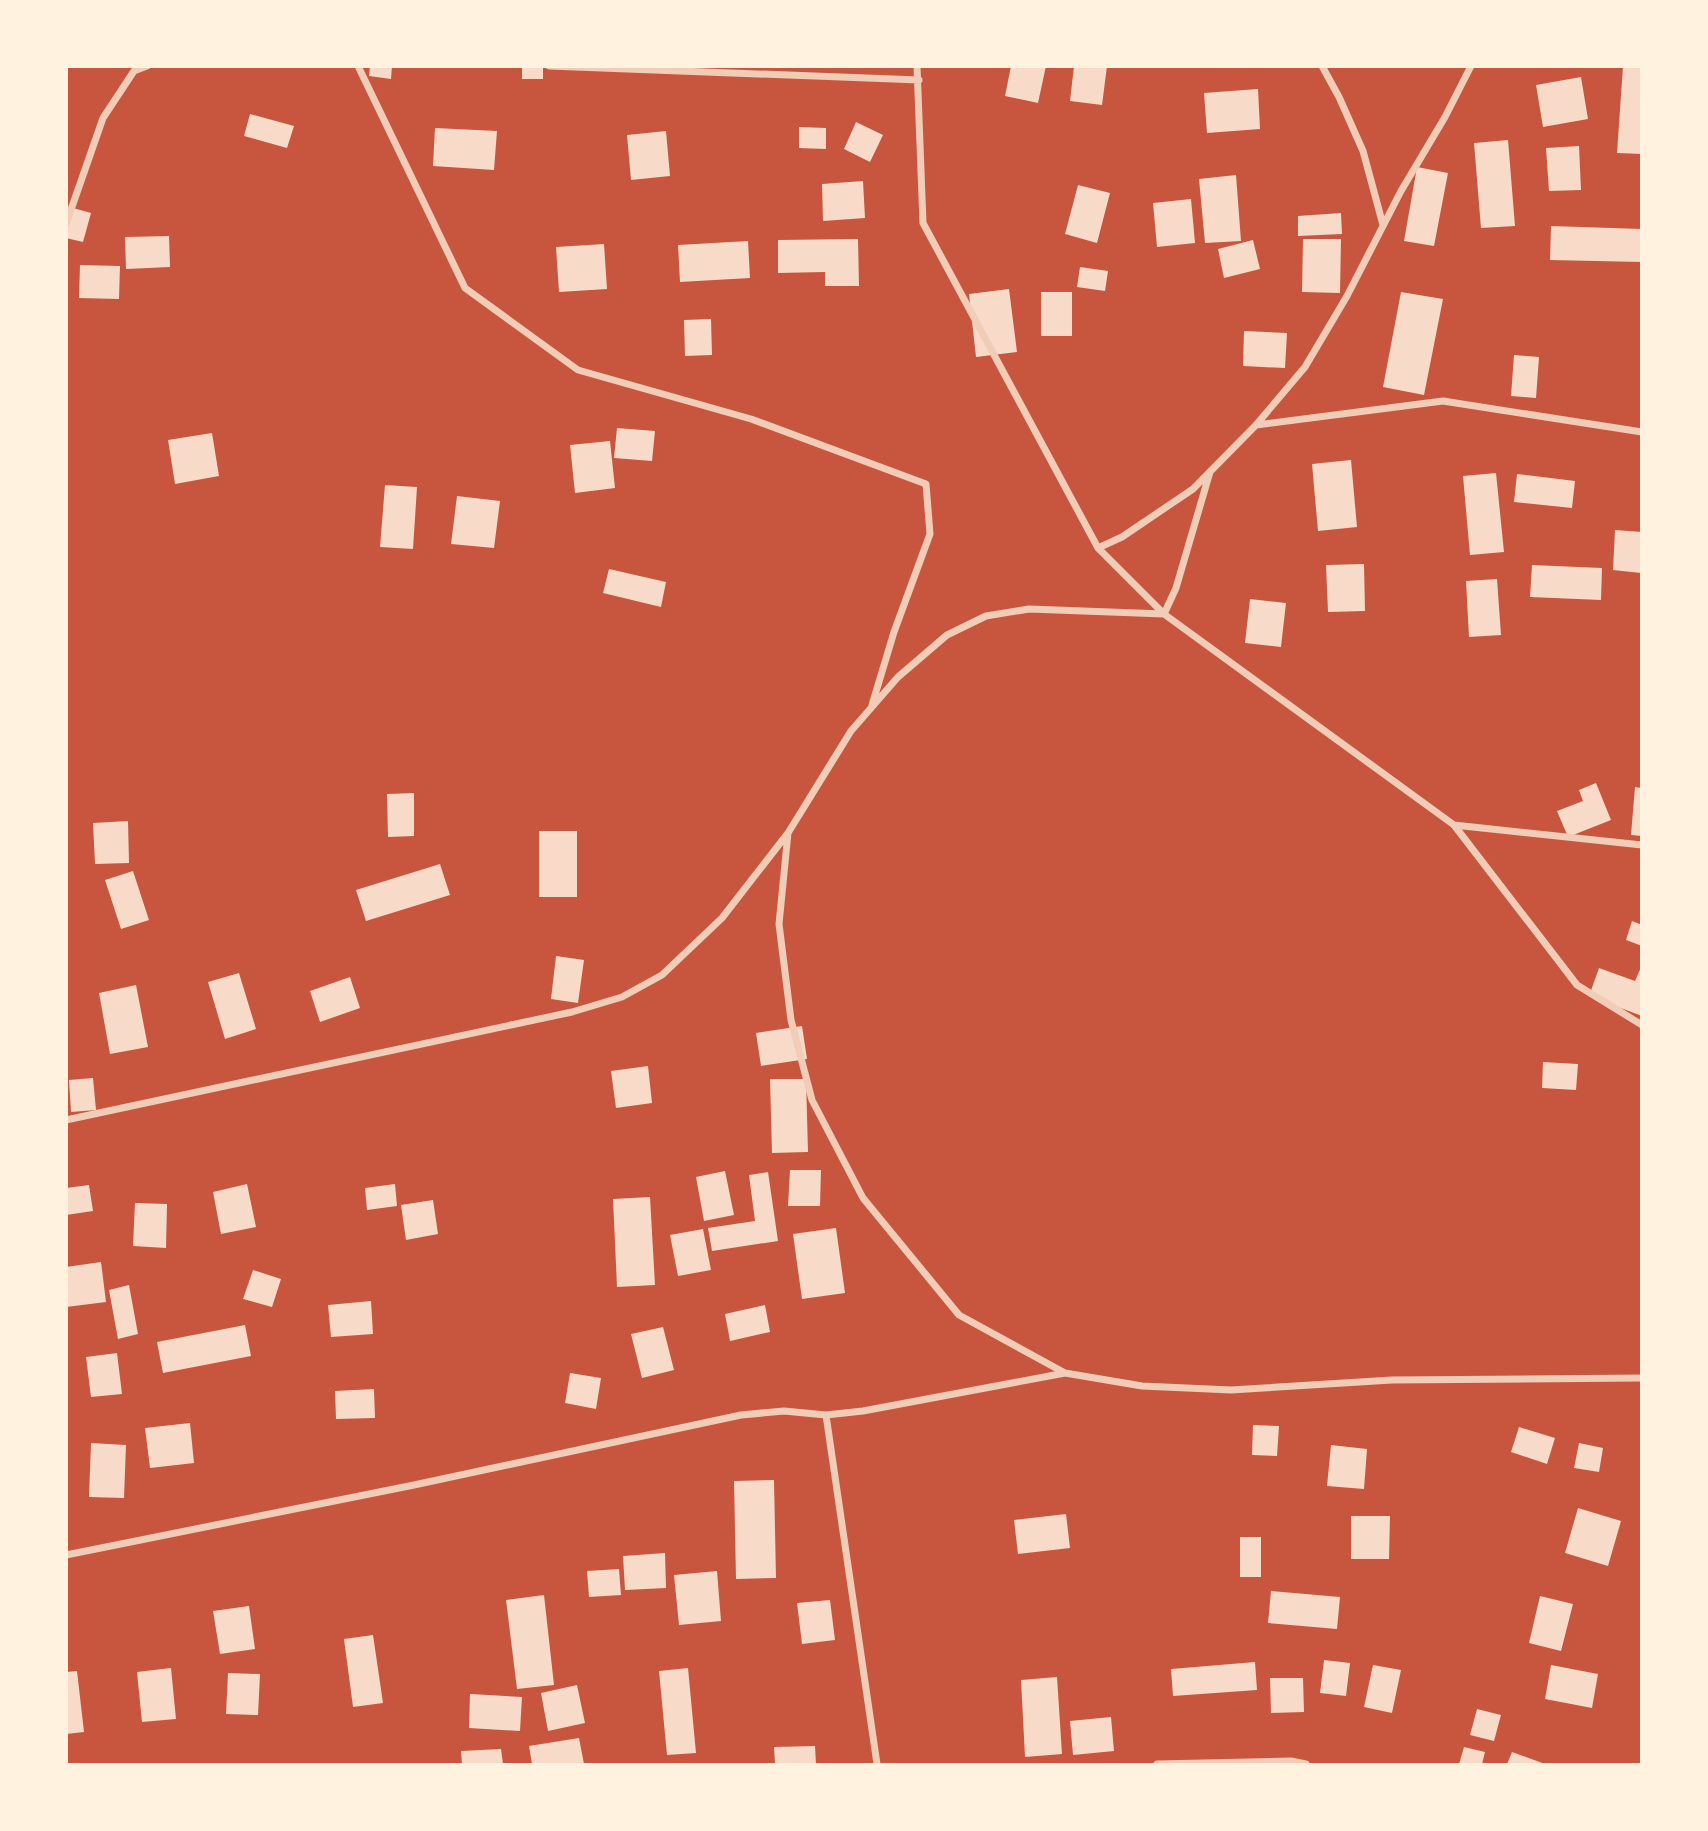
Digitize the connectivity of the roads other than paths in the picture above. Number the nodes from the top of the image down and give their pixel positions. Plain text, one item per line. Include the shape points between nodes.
1 (147, 66) edge
2 (358, 66) edge
3 (549, 66) edge
4 (917, 66) edge
5 (1322, 66) edge
6 (1471, 66) edge
7 (919, 80) junction
8 (66, 225) edge
9 (1383, 226) junction
10 (1256, 425) junction
11 (1642, 432) edge
12 (1210, 471) junction
13 (1098, 548) junction
14 (1164, 614) junction
15 (871, 708) junction
16 (1454, 825) junction
17 (788, 833) junction
18 (1642, 845) edge
19 (1642, 1025) edge
20 (66, 1120) edge
21 (1065, 1373) junction
22 (1642, 1378) edge
23 (826, 1415) junction
24 (66, 1555) edge
25 (877, 1765) edge
26 (1157, 1765) edge
27 (1306, 1765) edge

1 - 8 street via 134,71 103,118
2 - 15 street via 465,288 578,370 751,419 926,484 930,534
3 - 7 street
4 - 7 street
5 - 9 street via 1363,151
6 - 9 street
7 - 13 street via 923,223
9 - 10 street via 1305,366
10 - 11 street via 1443,401
10 - 12 street
12 - 13 street via 1193,489
12 - 14 street via 1176,589
13 - 14 street
14 - 15 street via 1029,609 986,616 947,635 898,677
14 - 16 street
15 - 17 street via 850,731
16 - 18 street
16 - 19 street via 1577,985
17 - 20 street via 722,918 662,975 622,997 572,1012
17 - 21 street via 779,924 791,1020 812,1100 863,1198 959,1315
21 - 22 street via 1142,1386 1231,1390 1392,1380
21 - 23 street
23 - 24 street via 785,1411 741,1415
23 - 25 street
26 - 27 street via 1291,1761

